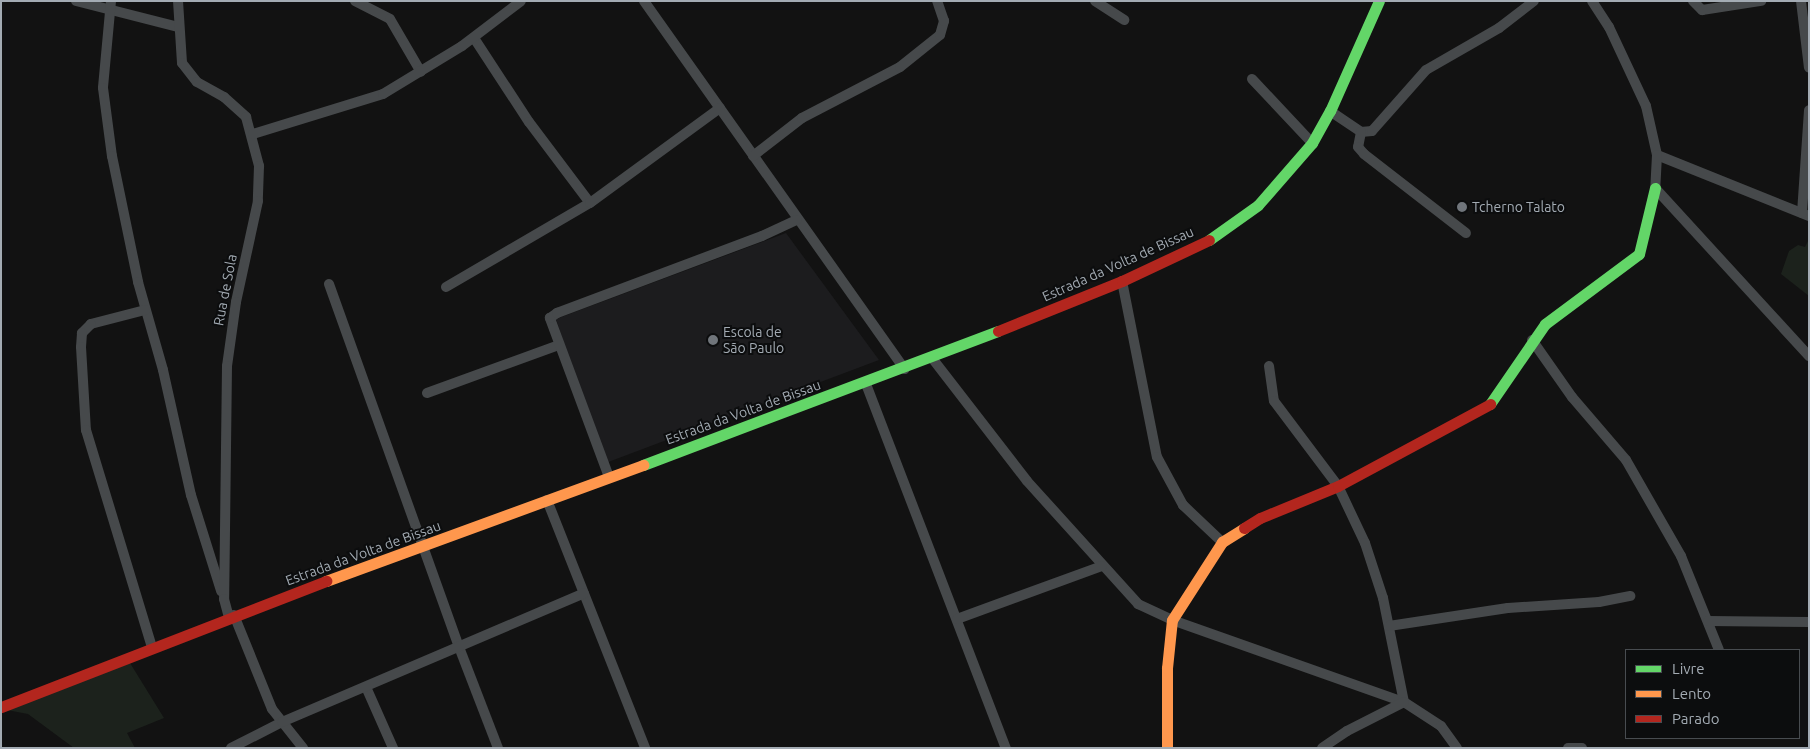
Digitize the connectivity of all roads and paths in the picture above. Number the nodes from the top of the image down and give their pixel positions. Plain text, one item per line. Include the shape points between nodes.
1 (76, 1) edge
2 (178, 1) edge
3 (355, 1) edge
4 (521, 1) edge
5 (644, 1) edge
6 (937, 1) edge
7 (1095, 1) edge
8 (1379, 1) edge
9 (1534, 1) edge
10 (1592, 1) edge
11 (1693, 1) edge
12 (1761, 1) edge
13 (1801, 1) edge
14 (111, 5) edge
15 (1124, 20) dead end
16 (178, 27) junction
17 (474, 38) junction
18 (1809, 68) edge
19 (421, 72) junction
20 (1252, 79) dead end
21 (720, 108) junction
22 (1330, 110) junction
23 (1809, 110) edge
24 (1361, 132) junction
25 (253, 134) junction
26 (1312, 143) junction
27 (1657, 154) junction
28 (753, 156) junction
29 (1655, 188) junction
30 (590, 203) junction
31 (1805, 215) edge
32 (796, 220) junction
33 (1466, 233) dead end
34 (1122, 281) junction
35 (329, 284) dead end
36 (446, 287) dead end
37 (145, 310) junction
38 (1532, 340) junction
39 (559, 345) junction
40 (1809, 356) edge
41 (932, 358) junction
42 (1270, 366) dead end
43 (905, 369) junction
44 (866, 384) junction
45 (427, 392) dead end
46 (608, 477) junction
47 (1338, 486) junction
48 (547, 500) junction
49 (1222, 542) junction
50 (424, 548) junction
51 (1102, 566) junction
52 (584, 593) junction
53 (1630, 596) dead end
54 (224, 599) junction
55 (232, 617) junction
56 (957, 619) junction
57 (1172, 620) junction
58 (1708, 621) junction
59 (1809, 622) edge
60 (1390, 626) junction
61 (152, 647) junction
62 (459, 647) junction
63 (1718, 649) edge
64 (366, 687) junction
65 (1404, 702) junction
66 (1, 706) edge
67 (282, 722) junction
68 (494, 746) edge
69 (231, 748) edge
70 (303, 748) edge
71 (393, 748) edge
72 (645, 748) edge
73 (1006, 748) edge
74 (1167, 748) edge
75 (1322, 748) edge
76 (1457, 748) edge
77 (1568, 748) edge
78 (1582, 748) edge

1 - 14 street
2 - 16 street, Rua de Sola
3 - 19 street via 390,19
4 - 17 street
5 - 21 street
6 - 28 street via 944,21 940,35 900,68 802,118
7 - 15 street
8 - 22 main road, Estrada da Volta de Bissau
9 - 24 street via 1499,28 1426,70 1372,131
10 - 27 street via 1609,27 1646,106
11 - 12 street via 1702,10
13 - 18 street
14 - 16 street
14 - 37 street via 103,88 106,120
16 - 25 street, Rua de Sola via 179,52 188,74 237,106
17 - 19 street
17 - 30 street via 529,122
19 - 25 street via 382,94
20 - 26 street
21 - 28 street
21 - 30 street
22 - 24 street
22 - 26 main road, Estrada da Volta de Bissau
23 - 31 street
24 - 33 street via 1358,147 1364,154
25 - 54 street, Rua de Sola via 259,166 258,202 236,302 227,366
26 - 34 main road, Estrada da Volta de Bissau via 1285,177 1234,224
27 - 29 street
27 - 31 street
28 - 32 street
29 - 38 main road via 1639,254 1580,295
29 - 40 street
30 - 36 street
32 - 39 street via 762,236 557,313 550,318
32 - 43 street
34 - 41 main road, Estrada da Volta de Bissau
34 - 49 street via 1157,457 1183,506
35 - 50 street
37 - 54 street via 163,370 191,496
37 - 61 street via 91,324 82,333 81,347 86,430
38 - 47 main road via 1493,402 1482,411
38 - 58 street via 1572,397 1626,460 1681,556
39 - 45 street
39 - 46 street
41 - 43 main road, Estrada da Volta de Bissau
41 - 51 street via 1028,481
42 - 47 street via 1270,389 1274,401
43 - 44 main road, Estrada da Volta de Bissau
44 - 46 main road, Estrada da Volta de Bissau
44 - 56 street
46 - 48 main road, Estrada da Volta de Bissau
47 - 49 main road via 1260,518
47 - 60 street via 1375,571
48 - 50 main road, Estrada da Volta de Bissau
48 - 52 street
49 - 57 main road
50 - 55 main road, Estrada da Volta de Bissau
50 - 62 street
51 - 56 street
51 - 57 street via 1138,604
52 - 62 street
52 - 72 street
53 - 60 street via 1508,608
54 - 55 street, Rua de Sola
55 - 61 main road, Estrada da Volta de Bissau
55 - 67 street, Rua de Sola via 272,709
56 - 73 street
57 - 65 street
57 - 74 main road via 1167,668
58 - 59 street
58 - 63 street
60 - 65 street
61 - 66 main road, Estrada da Volta de Bissau
62 - 64 street
62 - 68 street
64 - 67 street
64 - 71 street
65 - 75 street via 1347,731
65 - 76 street via 1441,726
67 - 69 street
67 - 70 street, Rua de Sola
77 - 78 street

